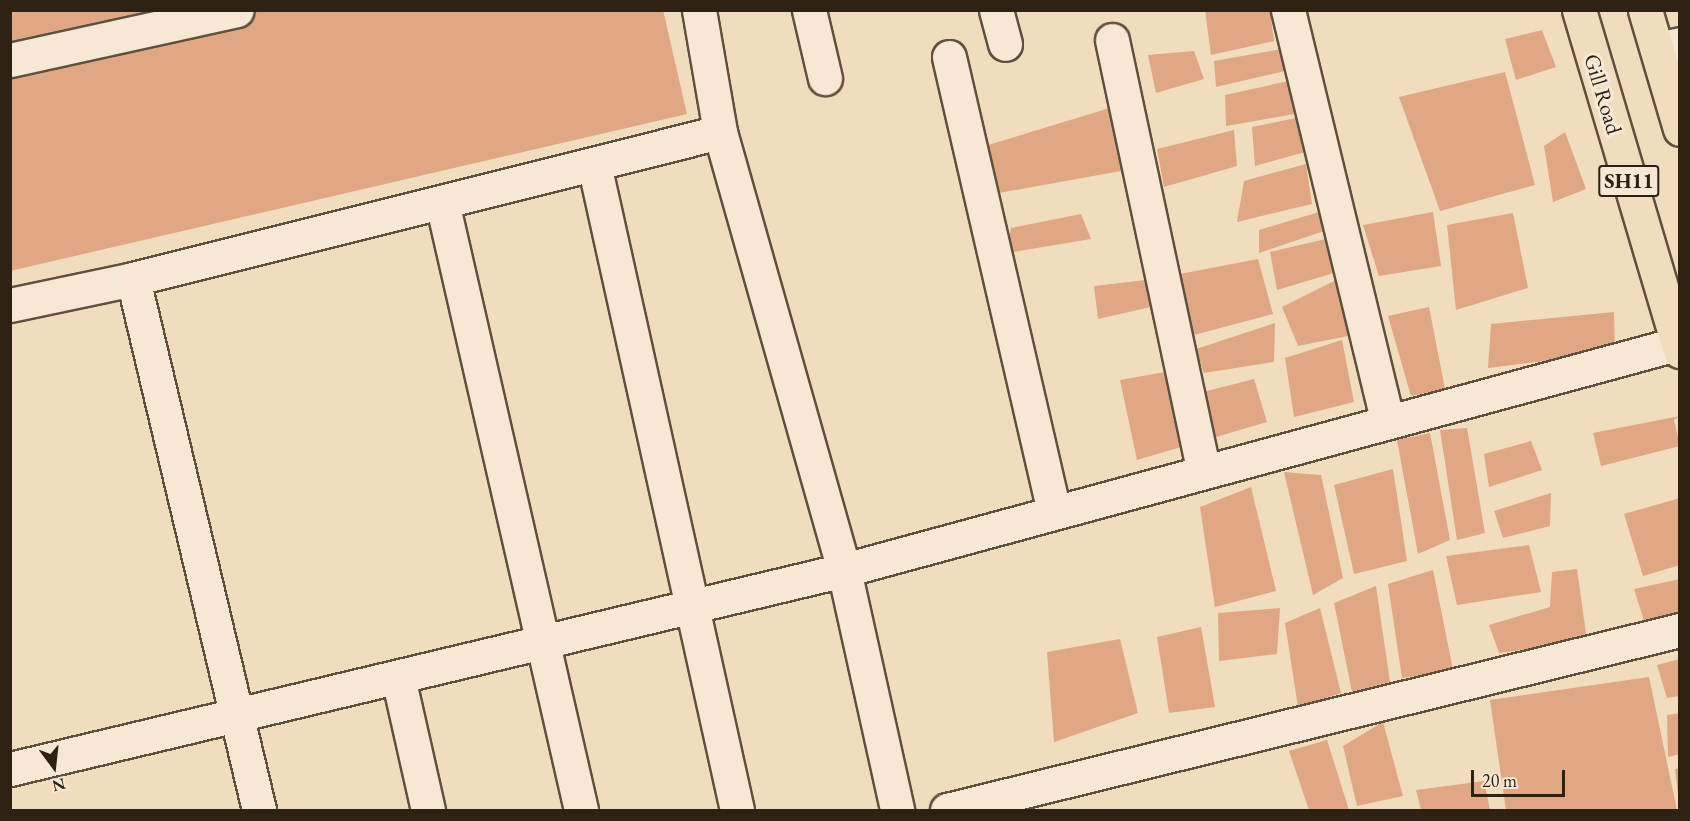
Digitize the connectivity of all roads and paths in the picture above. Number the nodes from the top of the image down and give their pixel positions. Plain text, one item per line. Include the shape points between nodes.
1 (237, 10) edge
2 (699, 10) edge
3 (809, 10) edge
4 (996, 10) edge
5 (1288, 10) edge
6 (1579, 10) edge
7 (1645, 10) edge
8 (1112, 40) dead end
9 (1005, 44) dead end
10 (1668, 46) edge
11 (949, 57) dead end
12 (10, 60) edge
13 (825, 78) dead end
14 (1680, 129) edge
15 (720, 132) junction
16 (594, 164) junction
17 (442, 202) junction
18 (133, 279) junction
19 (10, 305) edge
20 (1679, 346) edge
21 (1387, 420) junction
22 (1203, 471) junction
23 (1054, 512) junction
24 (844, 570) junction
25 (694, 606) junction
26 (1680, 630) edge
27 (546, 642) junction
28 (398, 677) junction
29 (237, 716) junction
30 (10, 769) edge
31 (259, 810) edge
32 (428, 810) edge
33 (581, 810) edge
34 (737, 810) edge
35 (897, 810) edge
36 (947, 810) edge

1 - 12 street
2 - 15 street
3 - 13 street
4 - 9 street
5 - 21 street
6 - 20 main road, Gill Road / SH11
7 - 10 main road
8 - 22 street
10 - 14 main road
11 - 23 street
15 - 16 street
15 - 24 street
16 - 17 street
16 - 25 street
17 - 18 street
17 - 27 street
18 - 19 street
18 - 29 street
20 - 21 street
21 - 22 street
22 - 23 street
23 - 24 street
24 - 25 street
24 - 35 street
25 - 27 street
25 - 34 street
26 - 36 street
27 - 28 street
27 - 33 street
28 - 29 street
28 - 32 street
29 - 30 street
29 - 31 street

